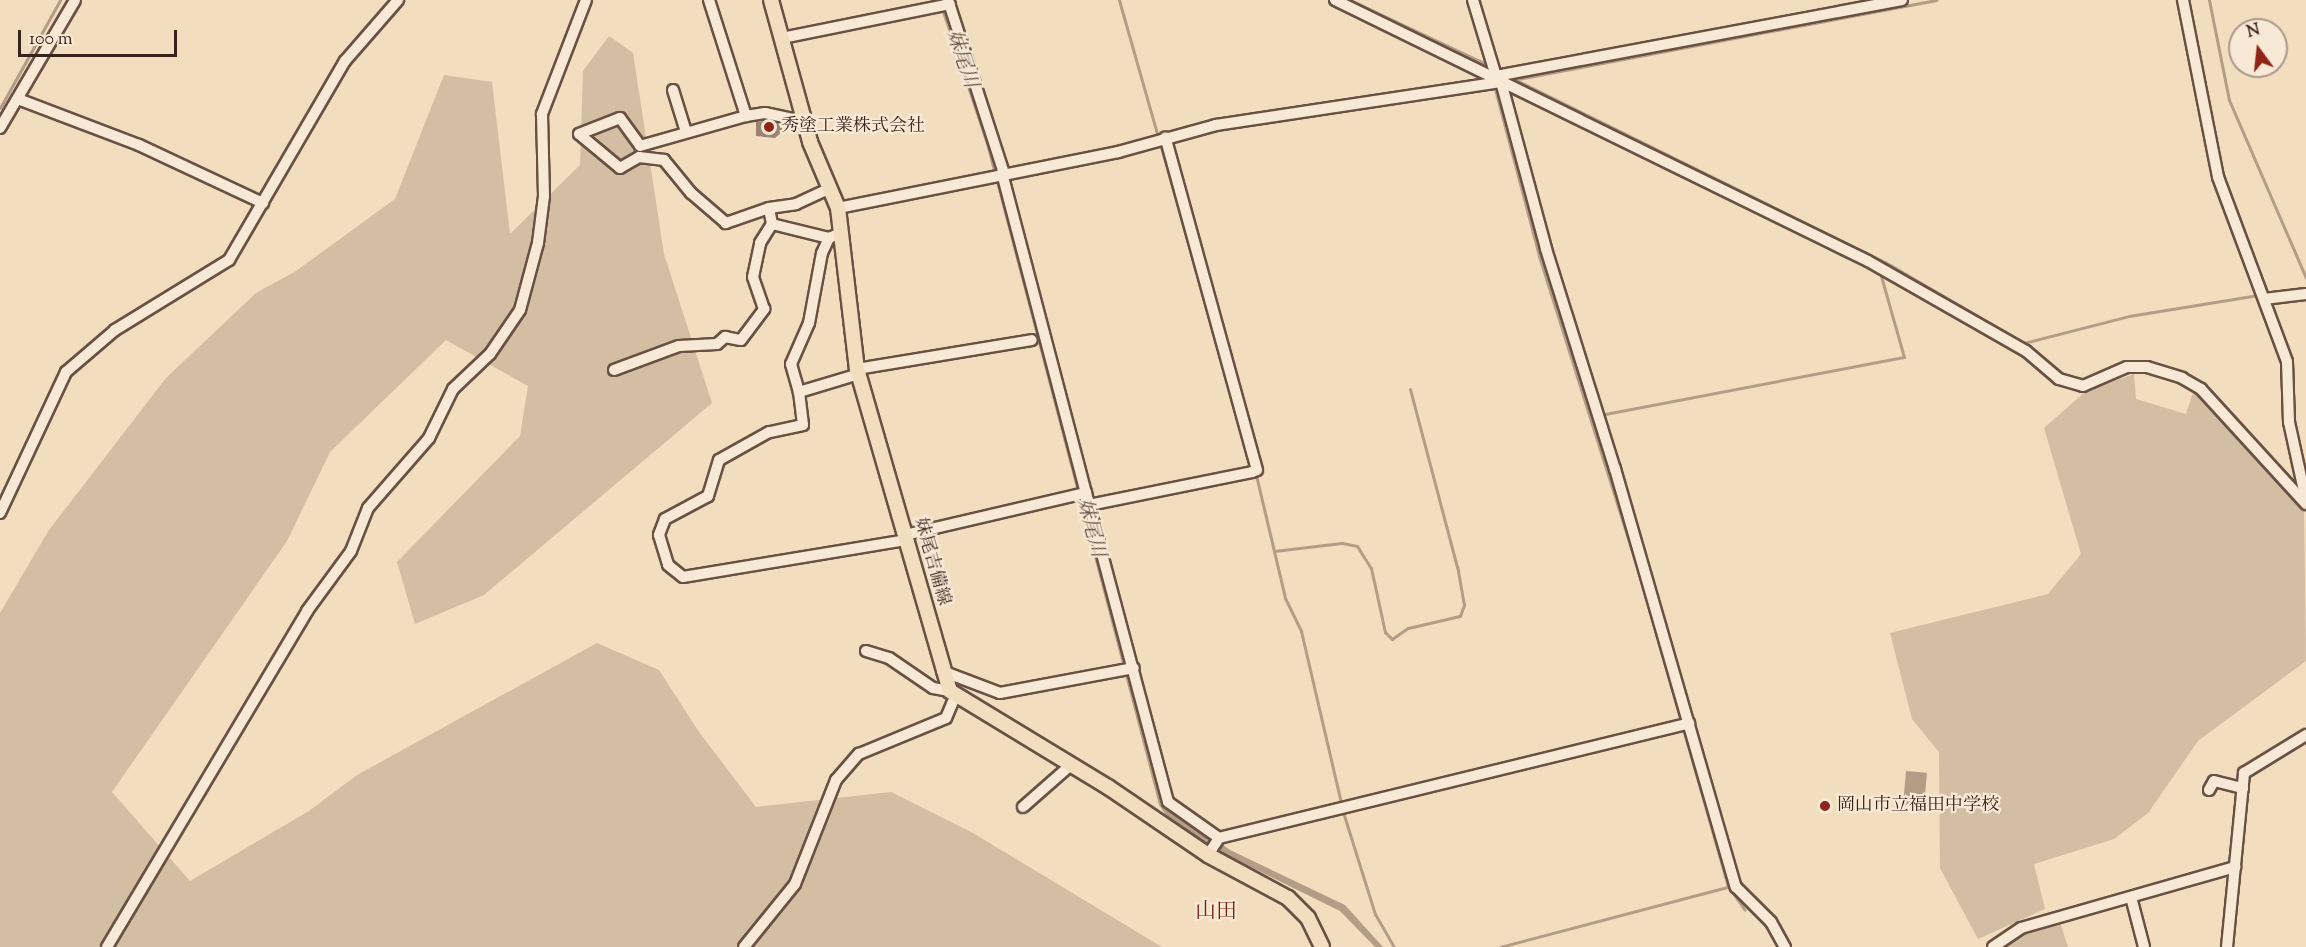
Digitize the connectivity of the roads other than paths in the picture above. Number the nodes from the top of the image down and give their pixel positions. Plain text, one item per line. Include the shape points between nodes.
1 (75, 0) edge
2 (398, 0) edge
3 (586, 0) edge
4 (709, 0) edge
5 (771, 0) edge
6 (1335, 0) edge
7 (1473, 0) edge
8 (1902, 0) edge
9 (2183, 0) edge
10 (946, 4) edge
11 (782, 38) junction
12 (1499, 79) junction
13 (673, 90) dead end
14 (18, 99) junction
15 (747, 116) junction
16 (804, 121) junction
17 (0, 128) edge
18 (686, 132) junction
19 (1161, 139) junction
20 (1000, 174) junction
21 (830, 188) junction
22 (263, 202) junction
23 (769, 208) junction
24 (838, 208) junction
25 (772, 224) junction
26 (835, 236) junction
27 (2306, 294) edge
28 (2262, 296) junction
29 (1032, 340) dead end
30 (614, 370) dead end
31 (858, 372) junction
32 (799, 392) junction
33 (1081, 494) junction
34 (2306, 502) edge
35 (1089, 505) junction
36 (0, 513) edge
37 (906, 538) junction
38 (866, 651) dead end
39 (1130, 669) junction
40 (942, 671) junction
41 (953, 694) junction
42 (1684, 724) junction
43 (2306, 735) edge
44 (1072, 764) junction
45 (2243, 788) junction
46 (2209, 790) dead end
47 (1023, 807) dead end
48 (1218, 839) junction
49 (1209, 853) junction
50 (2235, 867) junction
51 (2131, 897) junction
52 (107, 947) edge
53 (744, 947) edge
54 (1322, 947) edge
55 (1785, 947) edge
56 (1993, 947) edge
57 (2144, 947) edge
58 (2227, 947) edge

1 - 14 street
2 - 22 street via 345,61
3 - 52 street via 542,114 544,196 538,243 520,310 490,354 453,389 429,438 368,508 351,551 302,620
4 - 15 street
5 - 11 main road, 妹尾吉備線
6 - 12 street
7 - 12 street
8 - 12 street
9 - 28 street via 2218,177
10 - 11 street
10 - 20 street
11 - 16 main road, 妹尾吉備線
12 - 19 street via 1235,122
12 - 34 street via 1868,261 2026,351 2059,379 2082,386 2127,367 2147,367 2182,378 2201,389
12 - 42 street
13 - 18 street
14 - 17 street
14 - 22 street via 139,145
15 - 16 street via 765,113
15 - 18 street
16 - 21 main road, 妹尾吉備線
18 - 23 street via 640,146 620,118 579,134 620,168 639,157 664,160 691,193 726,224
19 - 20 street via 1118,152
19 - 35 street via 1254,471
20 - 24 street
20 - 33 street
21 - 23 street via 796,204
21 - 24 main road, 妹尾吉備線
22 - 36 street via 229,260 107,336 66,372
23 - 25 street
24 - 26 main road, 妹尾吉備線
25 - 26 street
25 - 30 street via 759,243 753,277 764,309 741,340 725,337 717,344 679,346
26 - 31 main road, 妹尾吉備線
26 - 32 street via 809,323 791,364
27 - 28 street
28 - 34 street via 2287,362 2289,422
29 - 31 street
31 - 32 street
31 - 37 main road, 妹尾吉備線
32 - 37 street via 803,425 769,432 719,460 708,496 665,519 659,535 668,565 682,577
33 - 35 street
33 - 37 street
35 - 39 street
37 - 40 main road, 妹尾吉備線
38 - 41 street via 889,658 933,687
39 - 40 street via 1000,693
39 - 48 street via 1168,802
40 - 41 main road, 妹尾吉備線
41 - 44 main road
41 - 53 street via 946,718 859,754 836,780 795,884
42 - 48 street
42 - 55 street via 1736,887 1771,922
43 - 45 street via 2244,773
44 - 47 street
44 - 49 main road
45 - 46 street via 2214,781
45 - 50 street
48 - 49 street
49 - 54 main road via 1288,898 1308,918
50 - 51 street
50 - 58 street
51 - 56 street via 2020,928
51 - 57 street

